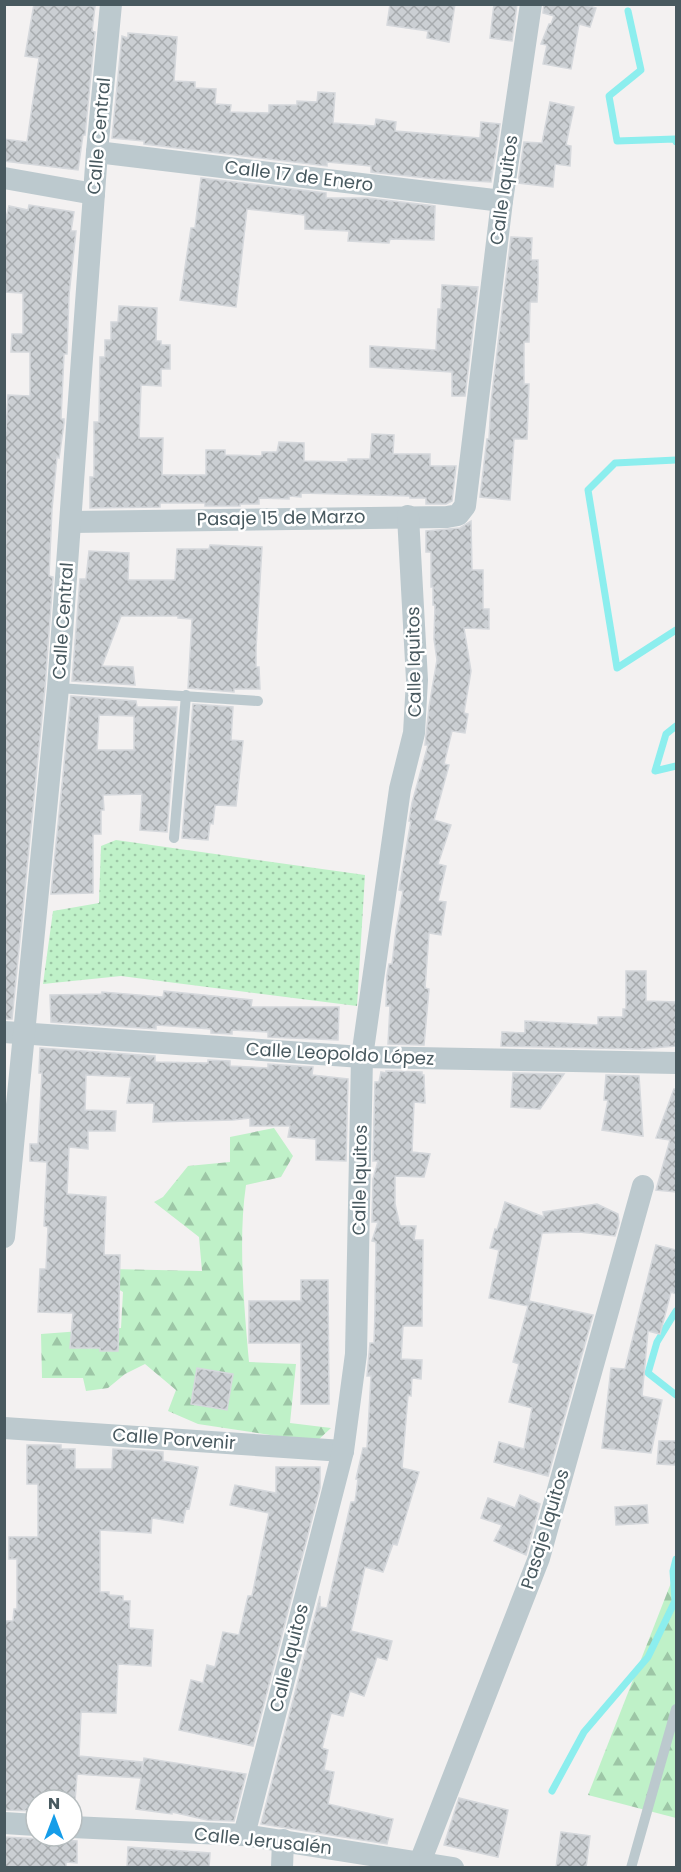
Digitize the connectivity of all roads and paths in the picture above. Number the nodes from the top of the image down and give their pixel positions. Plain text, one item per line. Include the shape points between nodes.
1 (111, 4) edge
2 (531, 4) edge
3 (96, 152) junction
4 (4, 178) edge
5 (94, 194) junction
6 (502, 201) junction
7 (467, 483) joint
8 (408, 516) junction
9 (71, 522) junction
10 (58, 688) junction
11 (186, 695) junction
12 (258, 700) dead end
13 (174, 838) dead end
14 (14, 1033) edge
15 (362, 1057) junction
16 (676, 1063) edge
17 (644, 1186) dead end
18 (4, 1237) edge
19 (4, 1428) edge
20 (343, 1451) junction
21 (676, 1709) edge
22 (4, 1823) edge
23 (24, 1824) edge
24 (84, 1828) edge
25 (244, 1835) junction
26 (283, 1840) junction
27 (420, 1862) junction
28 (282, 1868) edge
29 (453, 1868) edge
30 (631, 1868) edge

1 - 3 street, Calle Central
2 - 6 street, Calle Iquitos
3 - 5 street, Calle Central
3 - 6 street, Calle 17 de Enero
4 - 5 street
5 - 9 street, Calle Central
6 - 7 street, Calle Iquitos
7 - 8 street, Pasaje 15 de Marzo via 465,506 458,515
8 - 9 street, Pasaje 15 de Marzo
8 - 15 street, Calle Iquitos via 417,681 414,733 400,789
9 - 10 street, Calle Central
10 - 11 lane
10 - 14 street, Calle Central
11 - 12 lane
11 - 13 lane
14 - 15 street, Calle Leopoldo López
14 - 18 street, Calle Central
15 - 16 street, Calle Leopoldo López
15 - 20 street, Calle Iquitos via 356,1354
17 - 27 street, Pasaje Iquitos via 539,1558
19 - 20 street, Calle Porvenir
20 - 25 street, Calle Iquitos
21 - 30 lane
22 - 23 street
24 - 25 street, Calle Jerusalén
25 - 26 street, Calle Jerusalén
26 - 27 street, Calle Jerusalén
26 - 28 street
27 - 29 street, Calle Jerusalén

